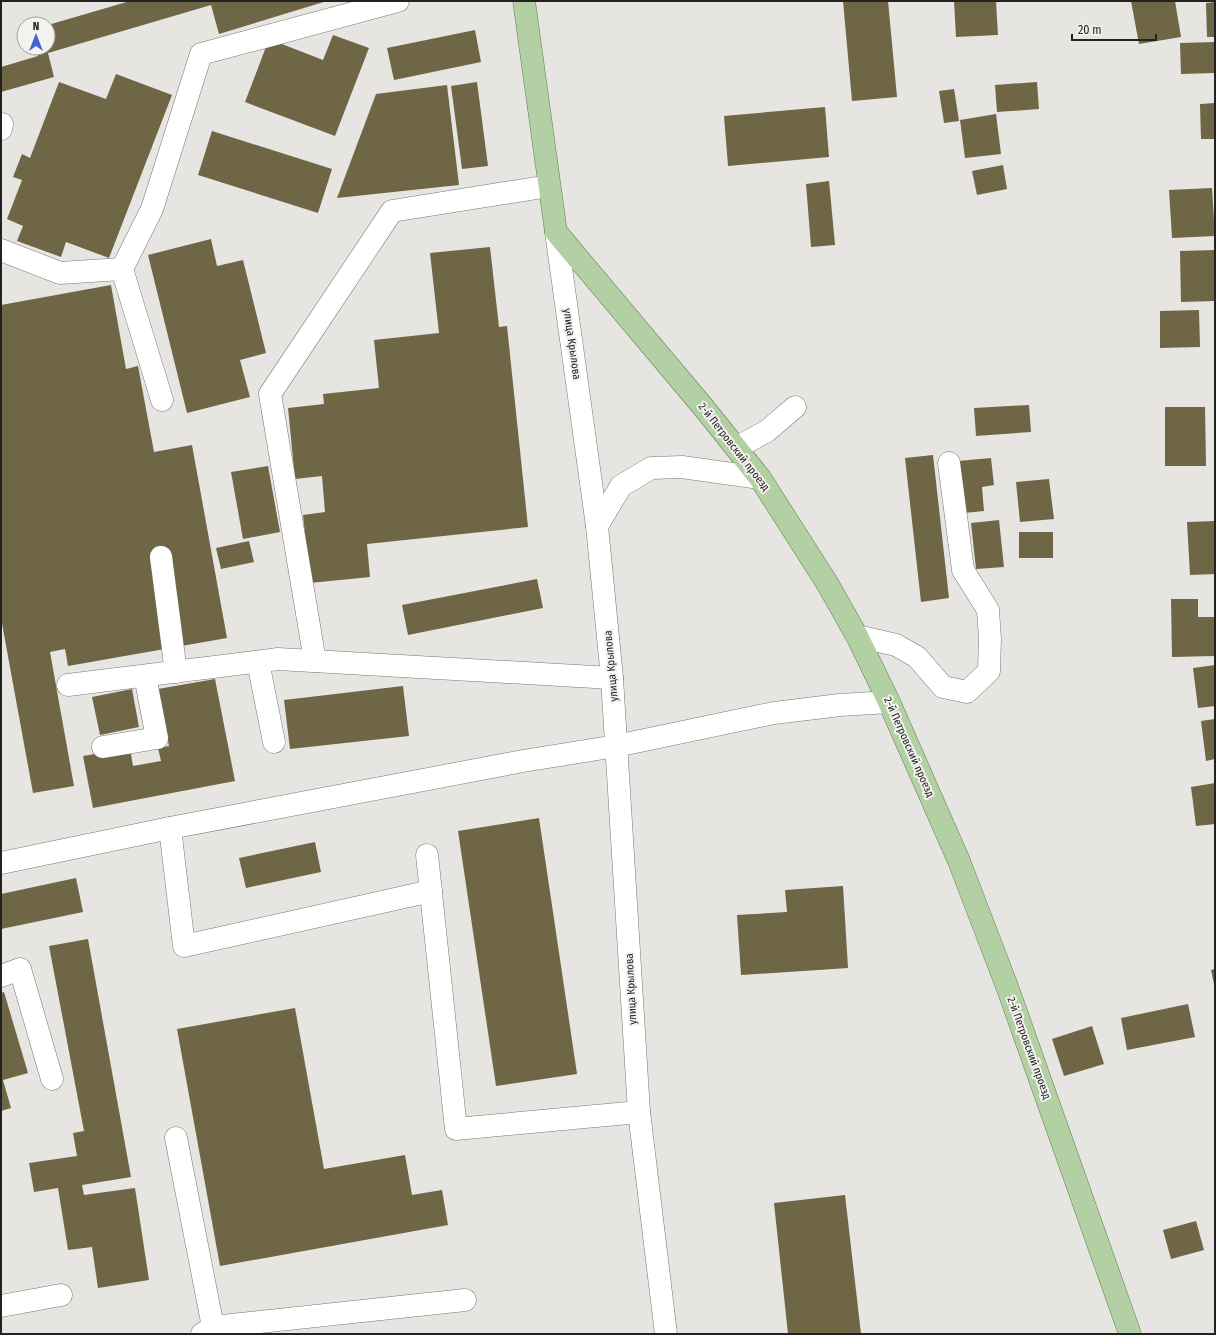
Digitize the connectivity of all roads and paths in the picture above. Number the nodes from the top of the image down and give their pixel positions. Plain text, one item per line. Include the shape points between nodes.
1 (398, 1) edge
2 (524, 1) edge
3 (549, 186) junction
4 (556, 232) junction
5 (1, 250) edge
6 (122, 269) junction
7 (162, 400) dead end
8 (795, 407) dead end
9 (736, 448) junction
10 (949, 463) dead end
11 (760, 478) junction
12 (597, 526) junction
13 (161, 557) dead end
14 (857, 636) junction
15 (315, 661) junction
16 (258, 662) junction
17 (176, 672) junction
18 (145, 676) junction
19 (612, 678) junction
20 (68, 685) dead end
21 (889, 702) junction
22 (274, 742) dead end
23 (616, 746) junction
24 (103, 747) dead end
25 (170, 828) junction
26 (427, 856) dead end
27 (1, 863) edge
28 (431, 891) junction
29 (1, 976) edge
30 (52, 1079) dead end
31 (639, 1112) junction
32 (176, 1138) dead end
33 (61, 1295) dead end
34 (466, 1300) dead end
35 (1, 1306) edge
36 (207, 1331) edge
37 (666, 1334) edge
38 (1130, 1334) edge

1 - 6 street via 201,54 152,209
2 - 3 main road, улица Крылова
3 - 4 main road, улица Крылова
3 - 15 street via 392,212 270,394
4 - 9 main road, 2-й Петровский проезд
4 - 12 street, улица Крылова
5 - 6 street via 60,273
6 - 7 street
8 - 9 street via 767,431
9 - 11 main road, 2-й Петровский проезд
10 - 14 street via 963,570 988,610 989,671 967,692 943,687 917,657 896,645
11 - 12 street via 682,467 651,468 621,486
11 - 14 main road, 2-й Петровский проезд via 827,583
12 - 19 street, улица Крылова
13 - 17 street
14 - 21 main road, 2-й Петровский проезд
15 - 16 street via 278,659
15 - 19 street
16 - 17 street
16 - 22 street
17 - 18 street
18 - 20 street
18 - 24 street via 157,738
19 - 23 street, улица Крылова
21 - 23 street via 774,713
21 - 38 main road, 2-й Петровский проезд via 959,861 1000,967
23 - 25 street via 523,761
23 - 31 street, улица Крылова
25 - 27 street
25 - 28 street via 184,946
26 - 28 street
28 - 31 street via 456,1129
29 - 30 street via 20,969
31 - 37 street, улица Крылова
32 - 36 street
33 - 35 street
34 - 36 street

